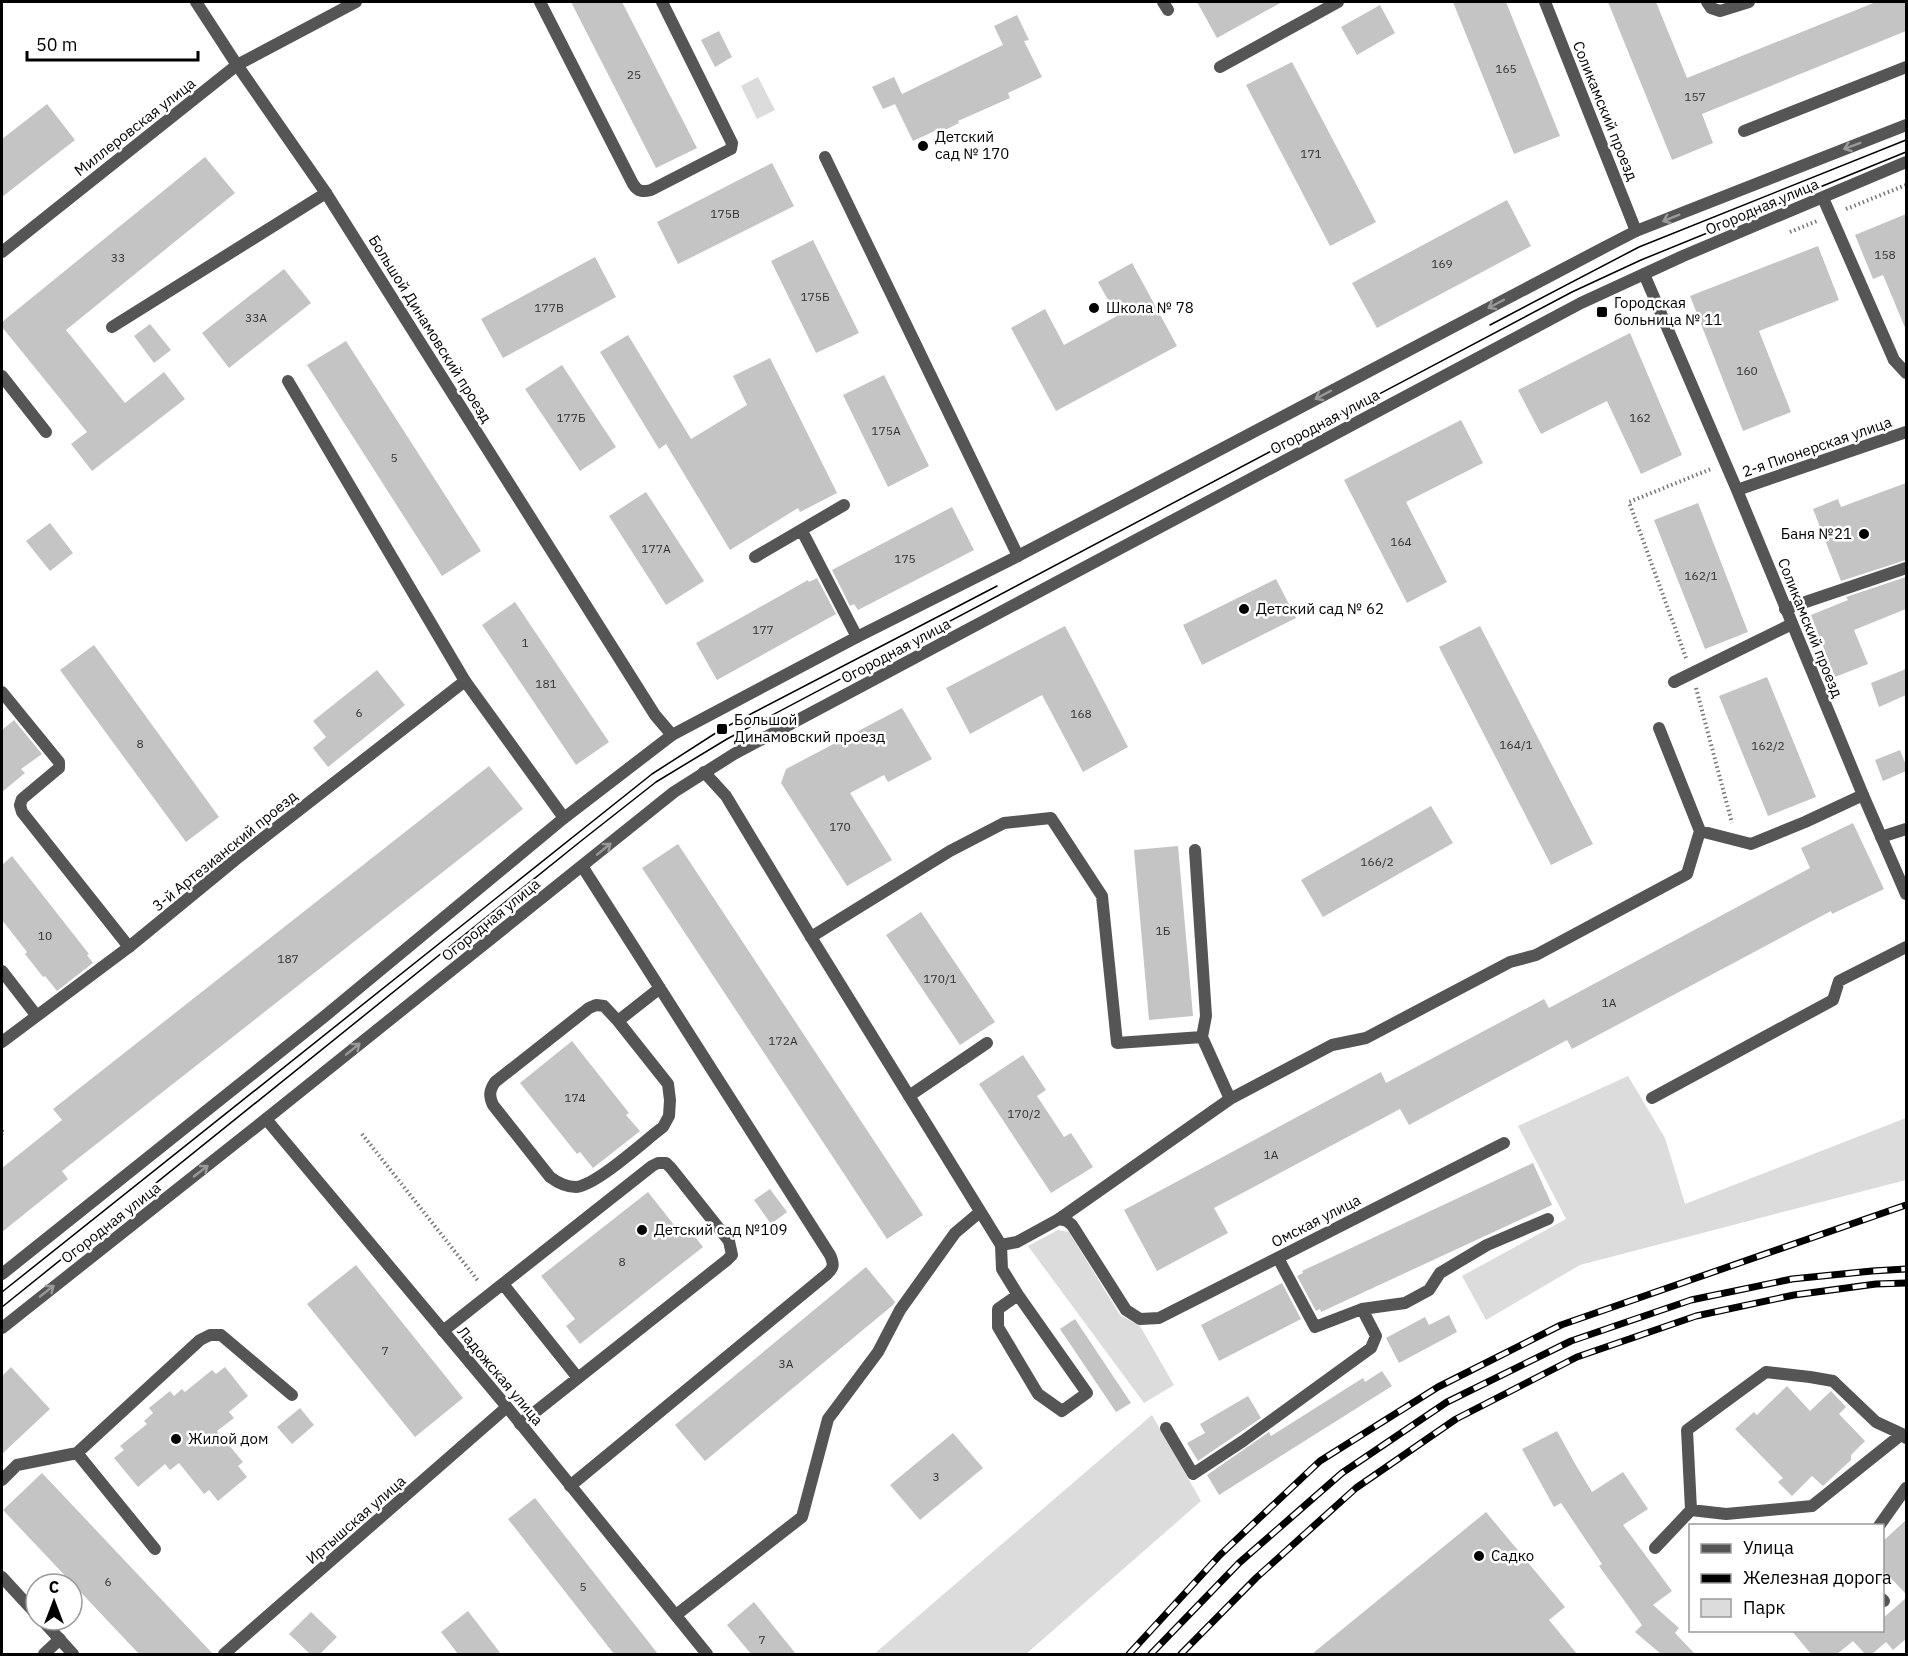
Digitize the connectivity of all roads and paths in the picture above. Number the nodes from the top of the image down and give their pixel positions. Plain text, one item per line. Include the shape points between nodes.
1 (196, 2) edge
2 (356, 2) edge
3 (540, 2) edge
4 (662, 2) edge
5 (1338, 2) edge
6 (1545, 2) edge
7 (1707, 2) edge
8 (1749, 2) edge
9 (237, 65) junction
10 (1220, 67) dead end
11 (1906, 67) edge
12 (1906, 125) edge
13 (1744, 131) dead end
14 (825, 157) dead end
15 (1906, 162) edge
16 (326, 193) junction
17 (1823, 198) junction
18 (1636, 231) junction
19 (2, 252) edge
20 (1644, 274) junction
21 (112, 327) dead end
22 (1906, 373) edge
23 (2, 376) edge
24 (288, 381) dead end
25 (46, 432) dead end
26 (1906, 432) edge
27 (1725, 463) junction
28 (1737, 490) junction
29 (844, 505) dead end
30 (802, 531) junction
31 (1018, 556) junction
32 (754, 557) dead end
33 (1906, 568) edge
34 (1785, 609) junction
35 (1792, 624) junction
36 (857, 637) junction
37 (1692, 673) junction
38 (465, 681) junction
39 (1674, 681) dead end
40 (2, 692) edge
41 (1659, 728) dead end
42 (672, 735) junction
43 (704, 772) junction
44 (1863, 795) junction
45 (564, 818) junction
46 (1906, 829) edge
47 (1700, 831) junction
48 (1881, 837) junction
49 (1737, 840) junction
50 (1195, 849) dead end
51 (582, 866) junction
52 (1906, 894) edge
53 (811, 937) junction
54 (129, 947) junction
55 (1906, 947) edge
56 (2, 971) edge
57 (660, 988) junction
58 (36, 1015) junction
59 (618, 1021) junction
60 (1202, 1037) junction
61 (2, 1042) edge
62 (987, 1043) dead end
63 (909, 1096) junction
64 (1652, 1098) dead end
65 (1230, 1099) junction
66 (266, 1119) junction
67 (362, 1134) dead end
68 (1504, 1143) dead end
69 (980, 1212) junction
70 (1059, 1219) junction
71 (1548, 1219) dead end
72 (1002, 1245) junction
73 (1278, 1258) junction
74 (2, 1274) edge
75 (503, 1284) junction
76 (489, 1294) junction
77 (1018, 1295) junction
78 (1362, 1309) junction
79 (2, 1328) edge
80 (443, 1331) junction
81 (578, 1378) junction
82 (292, 1395) dead end
83 (507, 1407) junction
84 (520, 1424) junction
85 (1166, 1428) dead end
86 (1904, 1436) edge
87 (77, 1453) junction
88 (2, 1480) edge
89 (570, 1486) junction
90 (1906, 1488) edge
91 (1691, 1510) junction
92 (1880, 1524) edge
93 (1655, 1548) dead end
94 (155, 1549) dead end
95 (2, 1578) edge
96 (24, 1601) edge
97 (676, 1615) junction
98 (53, 1632) edge
99 (60, 1639) junction
100 (44, 1654) edge
101 (73, 1654) edge
102 (224, 1654) edge
103 (707, 1654) edge

1 - 9 street, Большой Динамовский проезд
2 - 9 street, Миллеровская улица
3 - 4 street via 633,184 643,192 731,149 732,143
5 - 10 street
6 - 18 street, Соликамский проезд
7 - 8 street via 1720,11
9 - 16 street, Большой Динамовский проезд
9 - 19 street, Миллеровская улица
11 - 13 street
12 -> 18 street, Огородная улица
14 - 31 street
15 - 17 street, Огородная улица
16 - 21 street
16 - 42 street, Большой Динамовский проезд via 655,715
17 - 20 street, Огородная улица
17 - 22 street via 1894,360
18 -> 31 street, Огородная улица
20 - 27 street, Соликамский проезд
20 - 43 street, Огородная улица via 1560,314
23 - 25 street
24 - 38 street
26 - 28 street, 2-я Пионерская улица
27 - 28 street, Соликамский проезд
27 - 37 path via 1629,502
28 - 34 street, Соликамский проезд
29 - 30 street
30 - 32 street
30 - 36 street
31 - 36 street, Огородная улица
33 - 34 street
34 - 35 street, Соликамский проезд
35 - 37 street
35 - 44 street, Соликамский проезд
36 - 42 street, Огородная улица
37 - 39 street
37 - 49 path
38 - 45 street
38 - 54 street, 3-й Артезианский проезд
40 - 54 street via 59,762 59,768 22,799 22,812
41 - 47 street
42 - 45 street, Огородная улица
51 -> 43 street, Огородная улица
43 - 53 street via 726,796
44 - 48 street, Соликамский проезд
44 - 49 street via 1751,844
45 - 74 street, Огородная улица via 325,1016
46 - 48 street
47 - 49 street
47 - 65 street via 1687,874 1536,955 1510,962 1366,1038 1332,1045
48 - 52 street, Соликамский проезд
50 - 60 street via 1206,1016
51 - 57 street
66 -> 51 street, Огородная улица
53 - 60 street via 950,851 1004,823 1051,818 1102,896 1117,1043
53 - 63 street
54 - 58 street, 3-й Артезианский проезд
55 - 64 street via 1839,981 1833,1000
56 - 58 street
57 - 59 street
57 - 89 street via 830,1256 833,1269
58 - 61 street, 3-й Артезианский проезд
59 - 59 street via 668,1084 669,1116 663,1127 592,1182 577,1187 561,1184 550,1177 493,1105 490,1089 589,1008 604,1006
60 - 65 street
62 - 63 street
63 - 69 street
65 - 70 street
79 -> 66 street, Огородная улица
66 - 80 street, Ладожская улица
67 - 76 path
68 - 73 street, Омская улица
69 - 72 street
69 - 97 street via 956,1233 900,1310 878,1352 828,1419 802,1516
70 - 72 street via 1017,1242
70 - 73 street, Омская улица via 1072,1225 1126,1310 1140,1319 1158,1318
71 - 78 street via 1487,1245 1440,1273 1429,1290 1405,1303
72 - 77 street via 1002,1269
73 - 78 street via 1315,1326
75 - 76 street
75 - 81 street
75 - 81 street via 652,1166 666,1163 671,1168 729,1241 732,1255
76 - 80 street
77 - 77 street via 998,1309 998,1327 1038,1394 1062,1410 1087,1393
78 - 85 street via 1376,1336 1371,1348 1193,1474
80 - 83 street, Ладожская улица
81 - 84 street
82 - 87 street via 221,1335 210,1335
83 - 84 street, Ладожская улица
83 - 102 street, Иртышская улица
84 - 89 street, Ладожская улица
86 - 91 street via 1812,1506 1726,1514
86 - 91 street via 1876,1422 1833,1381 1766,1372 1687,1430
87 - 88 street via 17,1465
87 - 94 street
89 - 97 street, Ладожская улица
90 - 92 street
91 - 93 street
95 - 96 street
97 - 103 street, Ладожская улица
98 - 99 street
99 - 100 street
99 - 101 street

